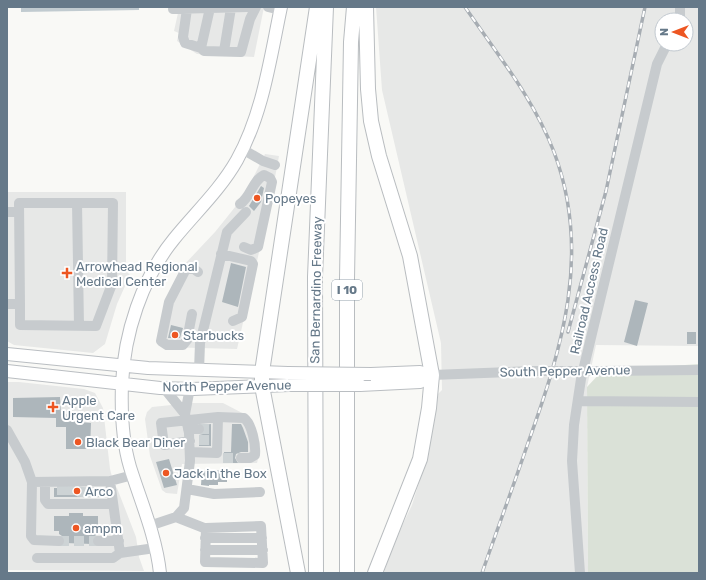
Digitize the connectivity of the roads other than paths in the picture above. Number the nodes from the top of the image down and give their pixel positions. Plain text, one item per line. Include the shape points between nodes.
1 (247, 7) edge
2 (256, 7) edge
3 (317, 7) edge
4 (326, 7) edge
5 (354, 7) edge
6 (366, 7) edge
7 (210, 8) junction
8 (231, 8) edge
9 (276, 8) edge
10 (173, 9) dead end
11 (187, 9) junction
12 (201, 48) junction
13 (224, 52) junction
14 (663, 52) edge
15 (242, 150) junction
16 (274, 165) dead end
17 (77, 203) junction
18 (7, 212) edge
19 (19, 212) junction
20 (244, 247) dead end
21 (221, 254) junction
22 (198, 272) dead end
23 (7, 304) edge
24 (20, 304) junction
25 (192, 314) dead end
26 (233, 320) dead end
27 (79, 326) junction
28 (7, 354) edge
29 (124, 365) junction
30 (699, 370) edge
31 (7, 371) edge
32 (199, 371) junction
33 (262, 372) junction
34 (432, 375) junction
35 (288, 379) junction
36 (328, 379) joint
37 (122, 383) junction
38 (262, 386) junction
39 (164, 388) junction
40 (193, 389) junction
41 (578, 401) junction
42 (699, 402) edge
43 (218, 417) junction
44 (186, 421) junction
45 (199, 429) tunnel mouth
46 (7, 430) edge
47 (193, 440) junction
48 (190, 452) junction
49 (242, 458) tunnel mouth
50 (133, 475) junction
51 (110, 481) junction
52 (32, 482) junction
53 (45, 482) junction
54 (187, 489) junction
55 (260, 492) dead end
56 (113, 504) junction
57 (176, 517) junction
58 (150, 526) junction
59 (206, 533) junction
60 (59, 541) tunnel mouth
61 (98, 541) tunnel mouth
62 (119, 541) junction
63 (155, 548) junction
64 (120, 553) junction
65 (37, 558) dead end
66 (160, 573) edge
67 (298, 573) edge
68 (316, 573) edge
69 (347, 573) edge
70 (375, 573) edge
71 (580, 573) edge

1 - 8 street
2 - 13 street via 250,19 243,50
3 - 33 highway
4 - 68 highway, San Bernardino Freeway / I 10 via 315,277
5 - 69 highway, I 10 via 346,286
6 - 34 highway via 368,89 372,121 410,256
7 - 8 street
7 - 11 street
7 - 12 street
8 - 13 street
9 - 15 main road via 262,97 253,129
10 - 11 street
11 - 12 street via 183,38 185,42
12 - 13 street via 204,51
14 - 41 street, Railroad Access Road via 657,64 581,379
15 - 16 street
15 - 29 main road via 218,189 172,240 157,262 142,293 131,328
17 - 19 street via 19,203
17 - 27 street
17 - 27 street via 113,203 112,284 96,326
18 - 19 street
19 - 24 street
20 - 21 street via 251,250 258,246 272,182 264,175 257,180 227,232
21 - 26 street via 251,261 253,264 242,317
21 - 32 street via 200,343
22 - 25 street via 194,269 186,270 168,302 161,340 167,344 183,345 187,340
23 - 24 street
24 - 27 street via 20,325
28 - 29 main road, North Pepper Avenue
29 - 32 main road, North Pepper Avenue
29 - 37 main road
30 - 34 street, South Pepper Avenue, bridge via 534,371
31 - 37 main road, North Pepper Avenue
32 - 33 main road, North Pepper Avenue
33 - 35 main road, North Pepper Avenue
33 - 38 highway
34 - 36 main road, South Pepper Avenue, bridge via 420,372 370,379
34 - 70 highway via 428,420 420,458
35 - 36 main road, North Pepper Avenue, bridge
35 - 38 main road, North Pepper Avenue
37 - 39 main road, North Pepper Avenue
37 - 50 main road via 123,429
38 - 40 main road, North Pepper Avenue
38 - 67 highway
39 - 40 main road, North Pepper Avenue
39 - 44 street
40 - 44 street via 189,393
41 - 42 street
41 - 71 street, Railroad Access Road via 572,445 572,478
43 - 44 street
43 - 48 street via 216,440 220,455
43 - 49 street via 244,418 249,422 255,455
44 - 45 street
44 - 47 street
44 - 47 street via 161,423 164,445
46 - 52 street via 25,462
47 - 48 street
48 - 54 street
50 - 51 street
50 - 58 main road
51 - 53 street
51 - 56 street
52 - 53 street
52 - 60 street via 31,536 34,540
53 - 56 street via 45,500 48,504 77,501
54 - 55 street via 214,494
54 - 57 street via 184,508
56 - 62 street
57 - 58 street
57 - 59 street
58 - 63 main road
59 - 59 street via 261,526 263,563 205,562
61 - 62 street
62 - 64 street
63 - 64 street
63 - 66 main road
64 - 65 street via 113,558

